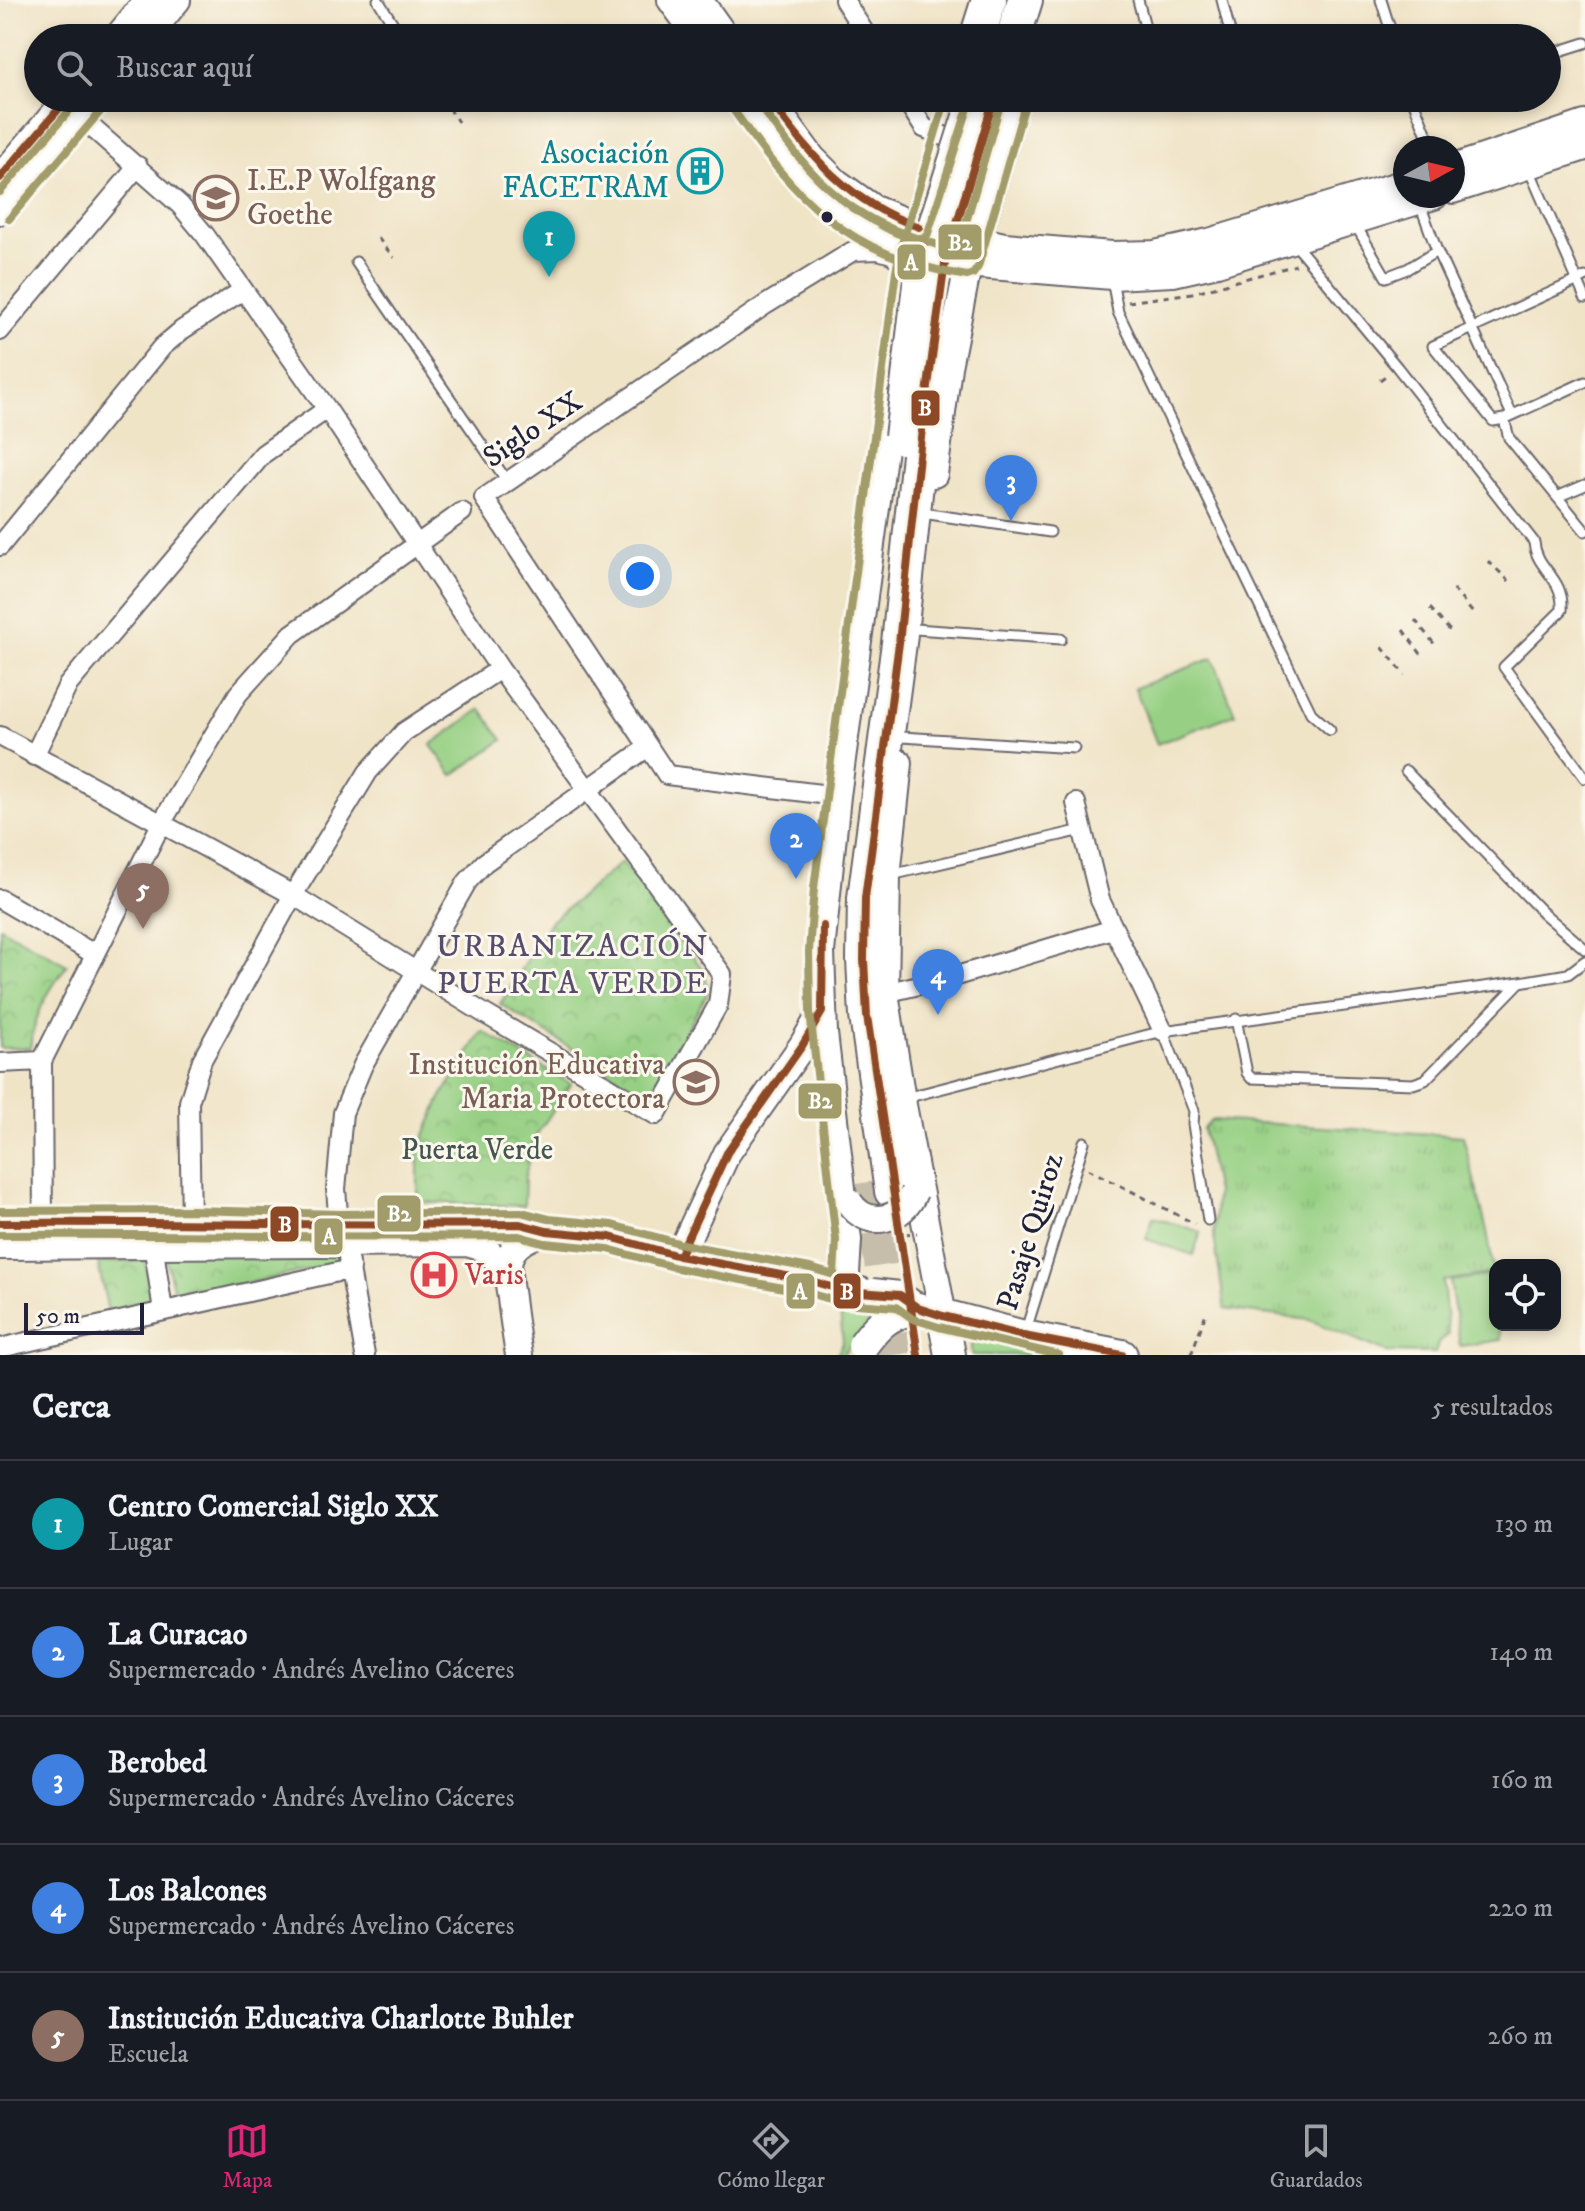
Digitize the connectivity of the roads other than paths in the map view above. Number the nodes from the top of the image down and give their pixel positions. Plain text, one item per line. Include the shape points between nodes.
1 (148, 0) edge
2 (177, 0) edge
3 (378, 0) edge
4 (671, 0) edge
5 (699, 0) edge
6 (844, 0) edge
7 (989, 0) edge
8 (1006, 0) edge
9 (1025, 0) edge
10 (1043, 0) edge
11 (1138, 0) edge
12 (1222, 0) edge
13 (1381, 0) edge
14 (128, 24) edge
15 (157, 24) edge
16 (393, 24) edge
17 (689, 24) edge
18 (716, 24) edge
19 (859, 24) edge
20 (981, 24) edge
21 (998, 24) edge
22 (1017, 24) edge
23 (1036, 24) edge
24 (1144, 24) edge
25 (1228, 24) edge
26 (1389, 24) edge
27 (1585, 43) edge
28 (1561, 51) edge
29 (73, 112) edge
30 (76, 112) edge
31 (89, 112) edge
32 (750, 112) edge
33 (778, 112) edge
34 (914, 112) edge
35 (954, 112) edge
36 (972, 112) edge
37 (990, 112) edge
38 (1010, 112) edge
39 (1418, 112) edge
40 (1585, 124) edge
41 (1427, 135) dead end
42 (946, 137) junction
43 (1585, 147) edge
44 (1524, 157) junction
45 (138, 166) junction
46 (1465, 166) edge
47 (0, 178) edge
48 (1465, 184) edge
49 (1393, 200) edge
50 (1393, 204) edge
51 (1424, 208) edge
52 (874, 209) junction
53 (0, 211) edge
54 (1353, 221) junction
55 (1290, 230) junction
56 (871, 243) junction
57 (913, 250) junction
58 (1437, 251) junction
59 (970, 253) junction
60 (356, 262) dead end
61 (1112, 276) junction
62 (1581, 279) edge
63 (243, 290) junction
64 (1585, 298) edge
65 (1472, 328) junction
66 (0, 331) edge
67 (1585, 382) edge
68 (327, 409) junction
69 (1508, 417) junction
70 (912, 437) junction
71 (507, 481) junction
72 (1585, 485) edge
73 (1557, 497) junction
74 (462, 512) dead end
75 (929, 514) junction
76 (1585, 531) edge
77 (1050, 532) dead end
78 (416, 545) junction
79 (0, 546) edge
80 (915, 629) junction
81 (1061, 639) dead end
82 (500, 669) junction
83 (1330, 730) dead end
84 (0, 736) edge
85 (902, 737) junction
86 (648, 747) junction
87 (1074, 748) dead end
88 (34, 756) junction
89 (1406, 771) dead end
90 (1585, 778) edge
91 (587, 791) junction
92 (837, 796) junction
93 (1076, 803) dead end
94 (161, 824) junction
95 (1082, 830) junction
96 (887, 876) junction
97 (293, 895) junction
98 (0, 899) edge
99 (1113, 929) junction
100 (1585, 949) edge
101 (94, 954) junction
102 (1585, 961) edge
103 (416, 971) junction
104 (1520, 982) junction
105 (885, 993) junction
106 (822, 1012) junction
107 (1236, 1019) junction
108 (1163, 1031) junction
109 (42, 1061) junction
110 (0, 1063) edge
111 (902, 1100) junction
112 (1084, 1142) dead end
113 (880, 1188) junction
114 (1208, 1220) road end
115 (191, 1222) junction
116 (0, 1223) edge
117 (547, 1231) junction
118 (43, 1234) junction
119 (153, 1243) junction
120 (0, 1246) edge
121 (345, 1246) junction
122 (679, 1256) junction
123 (506, 1266) junction
124 (845, 1291) junction
125 (163, 1311) junction
126 (930, 1312) junction
127 (1024, 1336) junction
128 (50, 1346) edge
129 (0, 1348) edge
130 (858, 1350) edge
131 (365, 1355) edge
132 (519, 1355) edge
133 (950, 1355) edge
134 (1122, 1355) edge

1 - 14 main road
2 - 15 main road
3 - 16 lane
4 - 17 main road
5 - 18 main road
6 - 19 street
7 - 20 highway
8 - 21 highway
9 - 22 highway
10 - 23 highway
11 - 24 lane
12 - 25 lane
13 - 26 lane
27 - 28 lane
29 - 47 main road
30 - 53 main road
31 - 45 street
32 - 56 main road via 819,198
33 - 52 main road via 812,158
34 - 42 street via 924,128
35 - 42 highway
36 - 70 highway, bridge via 920,285
37 - 70 highway via 945,263
38 - 59 highway
39 - 41 lane
40 - 44 main road
42 - 57 highway
43 - 44 main road
44 - 46 main road
44 - 48 main road
44 - 62 lane
45 - 63 street via 180,205
45 - 66 street
49 - 55 main road
50 - 54 main road
51 - 58 lane
52 - 56 street
52 - 57 main road
54 - 55 main road
54 - 58 lane via 1386,277
55 - 59 main road via 1143,255 1004,246
55 - 61 main road via 1190,270
55 - 90 lane via 1534,542 1535,554 1557,583 1562,610 1504,667
56 - 57 main road
56 - 71 street, Siglo XX via 765,305
57 - 59 main road
57 - 92 main road
58 - 65 lane
59 - 61 main road
59 - 75 main road via 948,367
60 - 71 lane
61 - 83 lane via 1118,312 1270,629 1311,713
62 - 64 lane
62 - 65 lane
63 - 68 street
63 - 79 street via 162,347
65 - 69 lane
65 - 69 lane via 1433,346 1493,421
67 - 69 lane
68 - 78 street
68 - 88 street via 263,454 88,661 68,685
69 - 73 lane via 1509,438
70 - 113 highway via 843,899 845,1020
71 - 86 street, Siglo XX via 484,498
72 - 73 lane
73 - 76 lane
74 - 78 street
75 - 77 lane
75 - 80 main road
78 - 82 street
78 - 94 street via 292,634 238,694
80 - 81 lane
80 - 85 main road
82 - 91 street
82 - 97 street via 404,732 368,772
84 - 88 street
85 - 87 lane
85 - 96 main road
86 - 91 street
86 - 92 street via 667,775
88 - 94 street
89 - 100 lane via 1542,912
91 - 103 street via 484,863 467,882
91 - 103 street via 722,974 718,1005 656,1115
92 - 106 main road via 821,952
93 - 95 street
94 - 97 street
94 - 101 street
95 - 96 lane
95 - 99 street
96 - 105 main road
97 - 103 street
97 - 115 street via 202,1060 189,1102
98 - 101 street
99 - 105 street
99 - 108 street
101 - 109 street
102 - 104 lane via 1568,974
103 - 121 street via 363,1065 343,1113 336,1189
104 - 107 lane
104 - 107 lane via 1425,1080 1413,1084 1251,1078
105 - 111 main road
106 - 113 main road
106 - 122 main road via 727,1153
107 - 108 lane
108 - 111 lane
108 - 114 lane via 1194,1111
109 - 110 street
109 - 118 street
111 - 113 main road
112 - 127 lane, Pasaje Quiroz
113 - 124 main road via 848,1240
113 - 126 main road
115 - 118 main road
115 - 121 main road
116 - 118 main road
117 - 121 main road via 520,1224
117 - 122 main road via 610,1237
117 - 123 main road via 529,1236
118 - 119 main road
118 - 120 main road
119 - 121 main road
119 - 125 street
121 - 123 main road via 467,1243
121 - 125 street
121 - 131 street
122 - 124 main road
123 - 132 main road
124 - 126 main road, bridge via 900,1295
125 - 128 street
126 - 127 main road
126 - 130 main road, bridge via 895,1313
126 - 133 main road
127 - 134 main road
128 - 129 street

